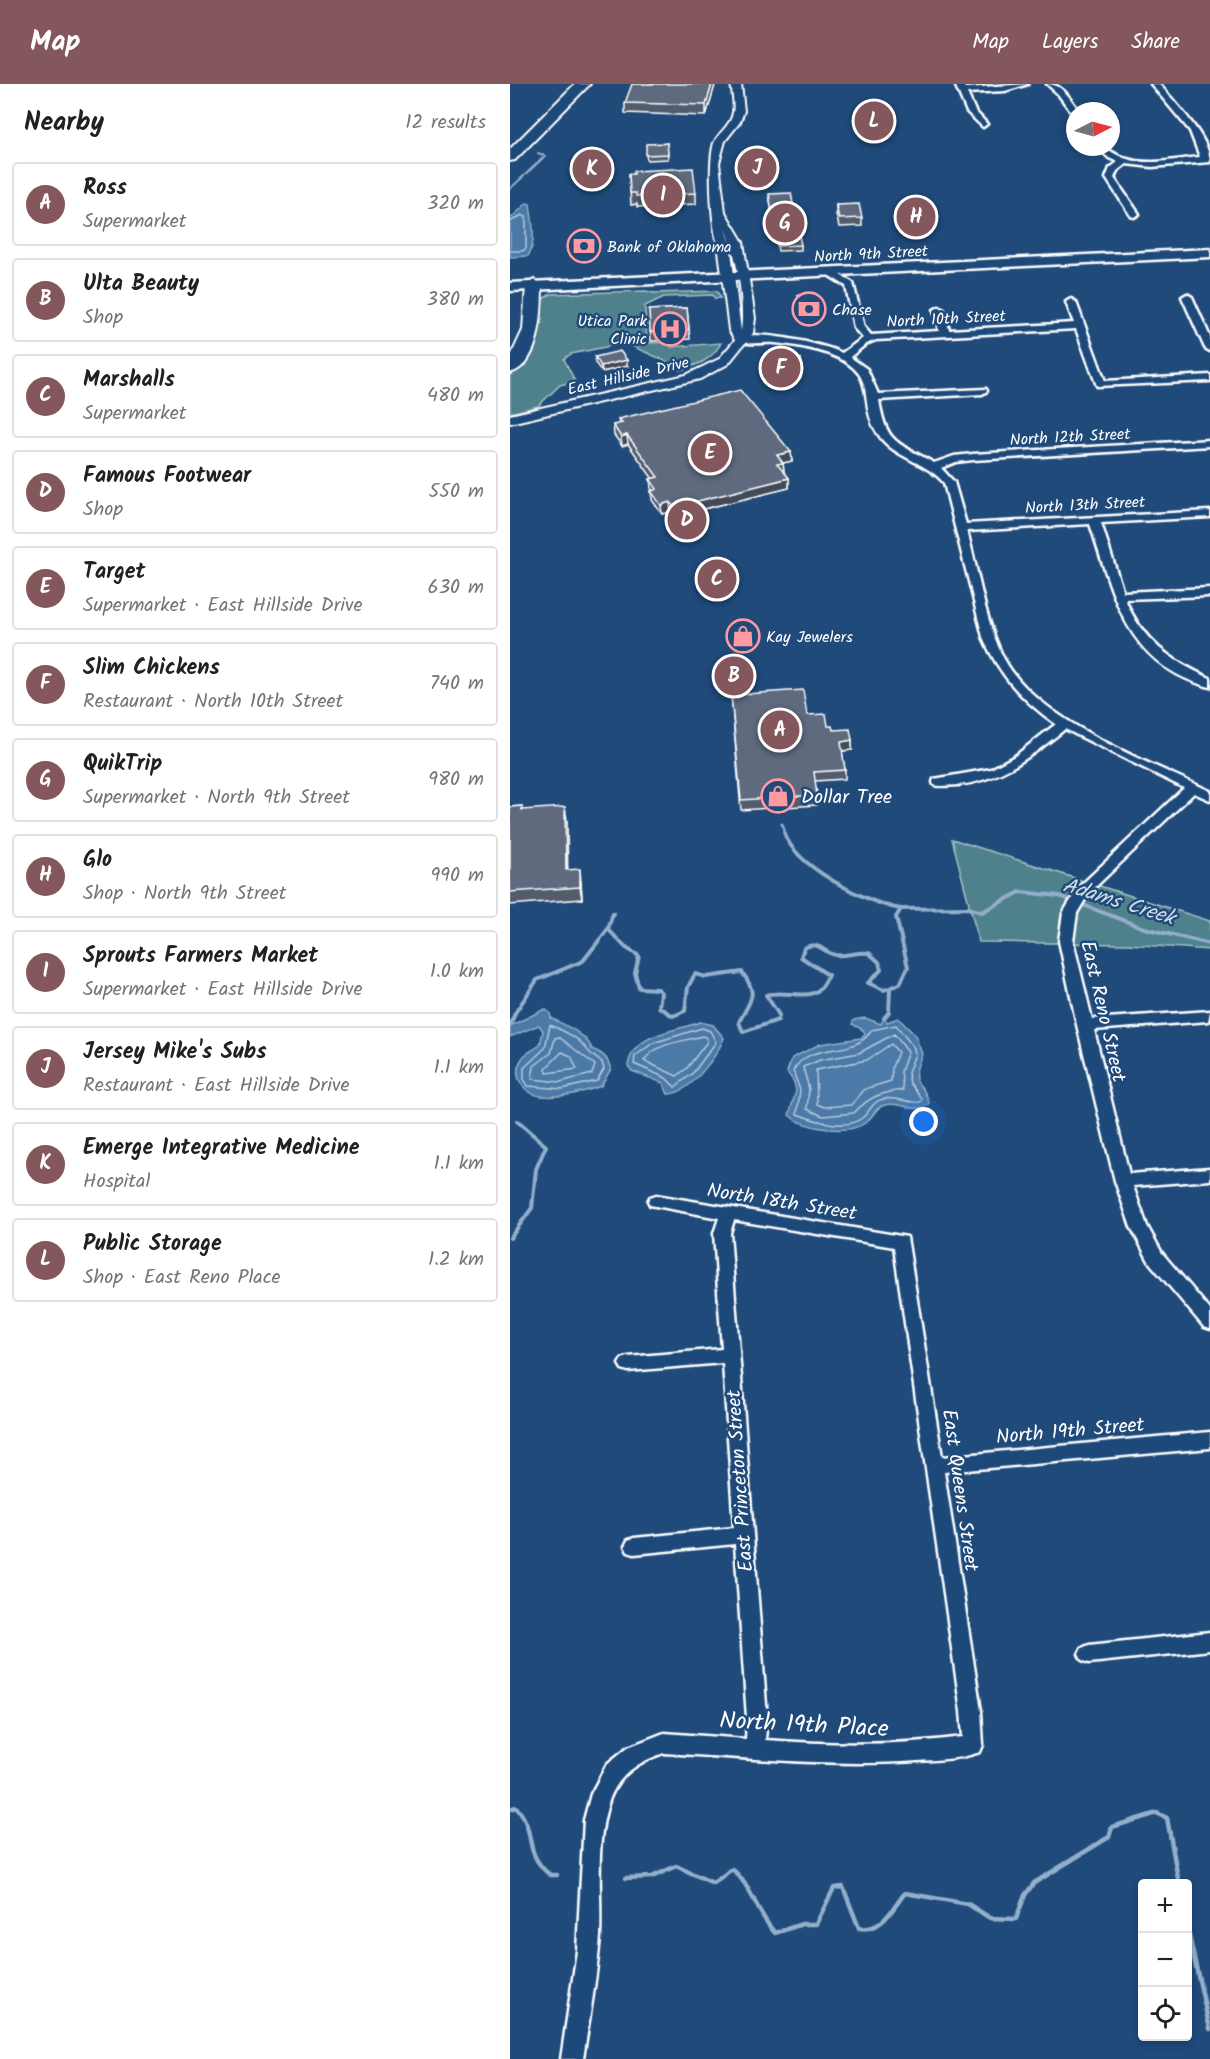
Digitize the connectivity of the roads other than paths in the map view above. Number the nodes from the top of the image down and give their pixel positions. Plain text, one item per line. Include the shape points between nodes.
1 (569, 84) edge
2 (583, 84) edge
3 (736, 84) edge
4 (1024, 84) edge
5 (1051, 84) edge
6 (1155, 84) edge
7 (961, 88) edge
8 (1068, 102) edge
9 (547, 106) junction
10 (528, 119) dead end
11 (983, 124) dead end
12 (510, 142) edge
13 (510, 156) edge
14 (1110, 156) edge
15 (1207, 159) edge
16 (1124, 161) junction
17 (1134, 214) dead end
18 (1210, 253) edge
19 (864, 269) junction
20 (828, 271) junction
21 (735, 276) junction
22 (850, 285) junction
23 (521, 286) edge
24 (1187, 297) dead end
25 (1071, 303) dead end
26 (939, 310) dead end
27 (1079, 326) junction
28 (945, 333) junction
29 (868, 338) junction
30 (740, 339) junction
31 (1210, 348) edge
32 (510, 350) edge
33 (843, 357) junction
34 (510, 368) edge
35 (1210, 378) edge
36 (982, 391) dead end
37 (874, 397) junction
38 (510, 419) edge
39 (1210, 443) edge
40 (933, 467) junction
41 (1210, 514) edge
42 (1094, 520) junction
43 (961, 528) junction
44 (1210, 592) edge
45 (1120, 596) junction
46 (1210, 683) edge
47 (1063, 724) junction
48 (939, 782) dead end
49 (1192, 788) junction
50 (1210, 796) edge
51 (1208, 1016) dead end
52 (1084, 1025) junction
53 (1210, 1174) edge
54 (1123, 1181) junction
55 (656, 1201) dead end
56 (728, 1214) junction
57 (901, 1242) joint
58 (1210, 1322) edge
59 (730, 1355) junction
60 (628, 1364) dead end
61 (1210, 1440) edge
62 (934, 1465) junction
63 (742, 1535) junction
64 (634, 1546) dead end
65 (1210, 1641) edge
66 (1089, 1654) dead end
67 (973, 1744) joint
68 (755, 1748) junction
69 (572, 2059) edge

1 - 9 highway
2 - 13 highway
3 - 21 street via 739,111 720,141 714,162 719,231
4 - 7 street via 1005,89
5 - 8 street
6 - 15 street via 1194,130
7 - 11 street via 971,112
9 - 10 highway
9 - 12 highway
14 - 16 street
15 - 16 street via 1145,164
16 - 17 street via 1110,178
18 - 19 main road, North 9th Street
19 - 20 main road, North 9th Street
19 - 22 street
20 - 21 main road, North 9th Street
20 - 22 street
21 - 23 main road, North 9th Street
21 - 30 street via 735,330
22 - 29 street via 859,328
23 - 32 highway via 522,330
23 - 34 highway via 531,336
24 - 31 street
25 - 27 street
26 - 28 street
27 - 28 street, North 10th Street
27 - 35 street via 1101,384
28 - 29 street, North 10th Street
29 - 33 street, North 10th Street
30 - 33 street via 814,348
30 - 38 street, East Hillside Drive via 724,360 690,378
33 - 37 street via 864,372
36 - 37 street
37 - 40 street via 884,436 903,452
39 - 40 street, North 12th Street via 973,456
40 - 43 street via 949,482
41 - 42 street, North 13th Street
42 - 43 street, North 13th Street
42 - 45 street
43 - 47 street via 989,637 1001,666 1023,693
44 - 45 street
45 - 46 street via 1133,628 1152,651 1167,663
47 - 48 street via 1001,771 969,780
47 - 49 street
49 - 50 street
49 - 52 street, East Reno Street via 1079,896 1070,913 1066,941
51 - 52 street
52 - 54 street, East Reno Street
53 - 54 street
54 - 58 street, East Reno Street via 1139,1227 1156,1258
55 - 56 street, North 18th Street
56 - 57 street, North 18th Street
56 - 59 street, East Princeton Street via 722,1233
57 - 62 street, East Queens Street
59 - 60 street
59 - 63 street, East Princeton Street
61 - 62 street, North 19th Street
62 - 67 street, East Queens Street
63 - 64 street
63 - 68 street, East Princeton Street via 757,1718
65 - 66 street
67 - 68 street, North 19th Place via 876,1756
68 - 69 street, North 19th Place via 664,1743 634,1752 615,1770 599,1804 589,1853 590,1935

